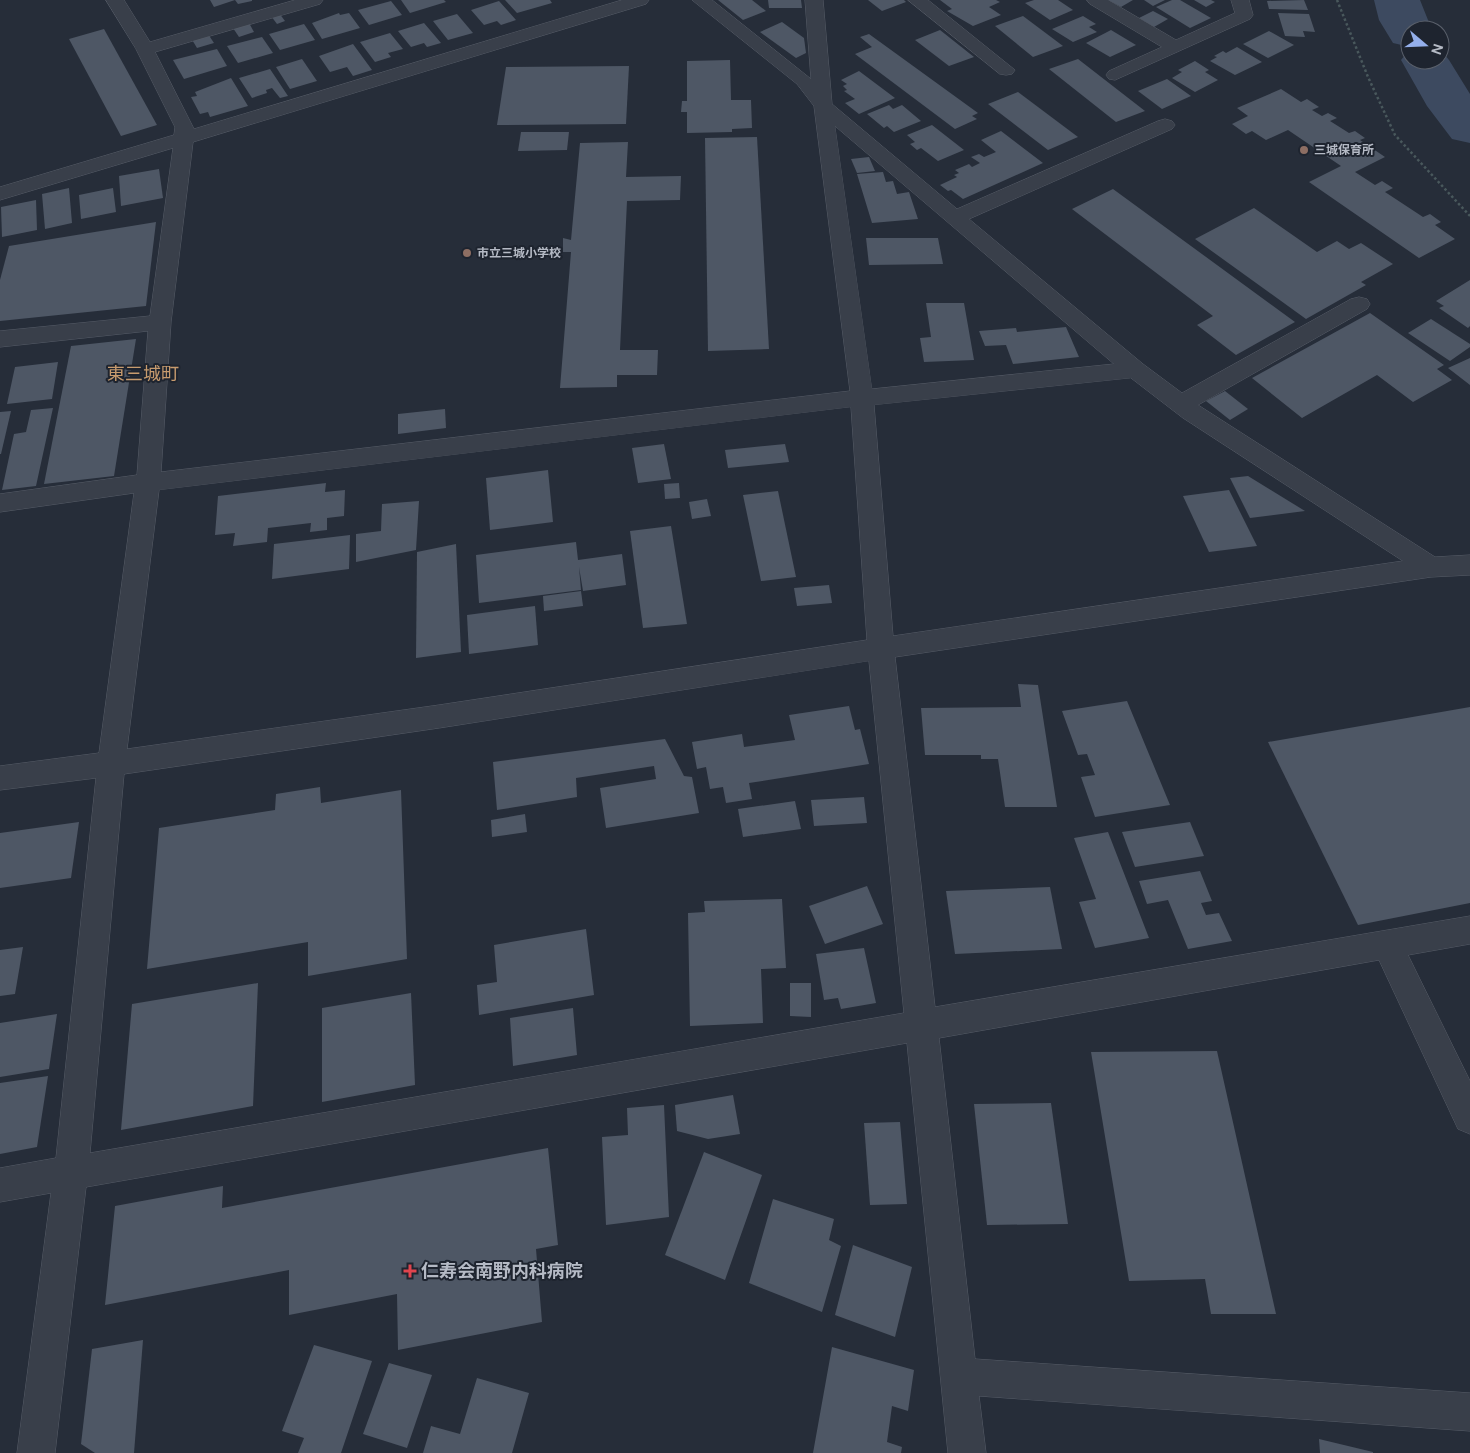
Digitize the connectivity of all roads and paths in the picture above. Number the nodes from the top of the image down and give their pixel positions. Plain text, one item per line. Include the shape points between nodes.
1 (115, 0) edge
2 (314, 0) edge
3 (640, 0) edge
4 (701, 0) edge
5 (814, 0) edge
6 (917, 0) edge
7 (1096, 0) edge
8 (1240, 0) edge
9 (1338, 0) edge
10 (1175, 47) junction
11 (145, 49) junction
12 (1006, 70) dead end
13 (1115, 74) dead end
14 (824, 106) junction
15 (1165, 125) dead end
16 (182, 139) junction
17 (0, 194) edge
18 (1470, 216) edge
19 (956, 217) junction
20 (1359, 304) dead end
21 (160, 322) junction
22 (0, 339) edge
23 (1135, 370) junction
24 (862, 398) junction
25 (1181, 404) junction
26 (148, 482) junction
27 (0, 503) edge
28 (1470, 565) edge
29 (1431, 568) junction
30 (881, 648) junction
31 (111, 764) junction
32 (0, 778) edge
33 (1470, 930) edge
34 (1388, 946) junction
35 (923, 1025) junction
36 (1470, 1117) edge
37 (71, 1172) junction
38 (0, 1184) edge
39 (960, 1376) junction
40 (1470, 1412) edge
41 (36, 1453) edge
42 (968, 1453) edge

1 - 11 street
2 - 11 street
3 - 16 street
4 - 14 street via 803,80
5 - 14 street
6 - 12 street
7 - 10 street
8 - 10 street via 1244,15
9 - 18 path via 1368,77 1396,135
10 - 13 street
11 - 16 street via 185,127
14 - 19 street
14 - 24 street
15 - 19 street
16 - 17 street
16 - 21 street
19 - 23 street
20 - 25 street
21 - 22 street
21 - 26 street
23 - 24 street
23 - 25 street
24 - 26 street
24 - 30 street
25 - 29 street
26 - 27 street
26 - 31 street
28 - 29 street
29 - 30 street
30 - 31 street
30 - 35 street
31 - 32 street
31 - 37 street
33 - 34 street
34 - 35 street
34 - 36 street
35 - 37 street
35 - 39 street
37 - 38 street
37 - 41 street
39 - 40 street
39 - 42 street

